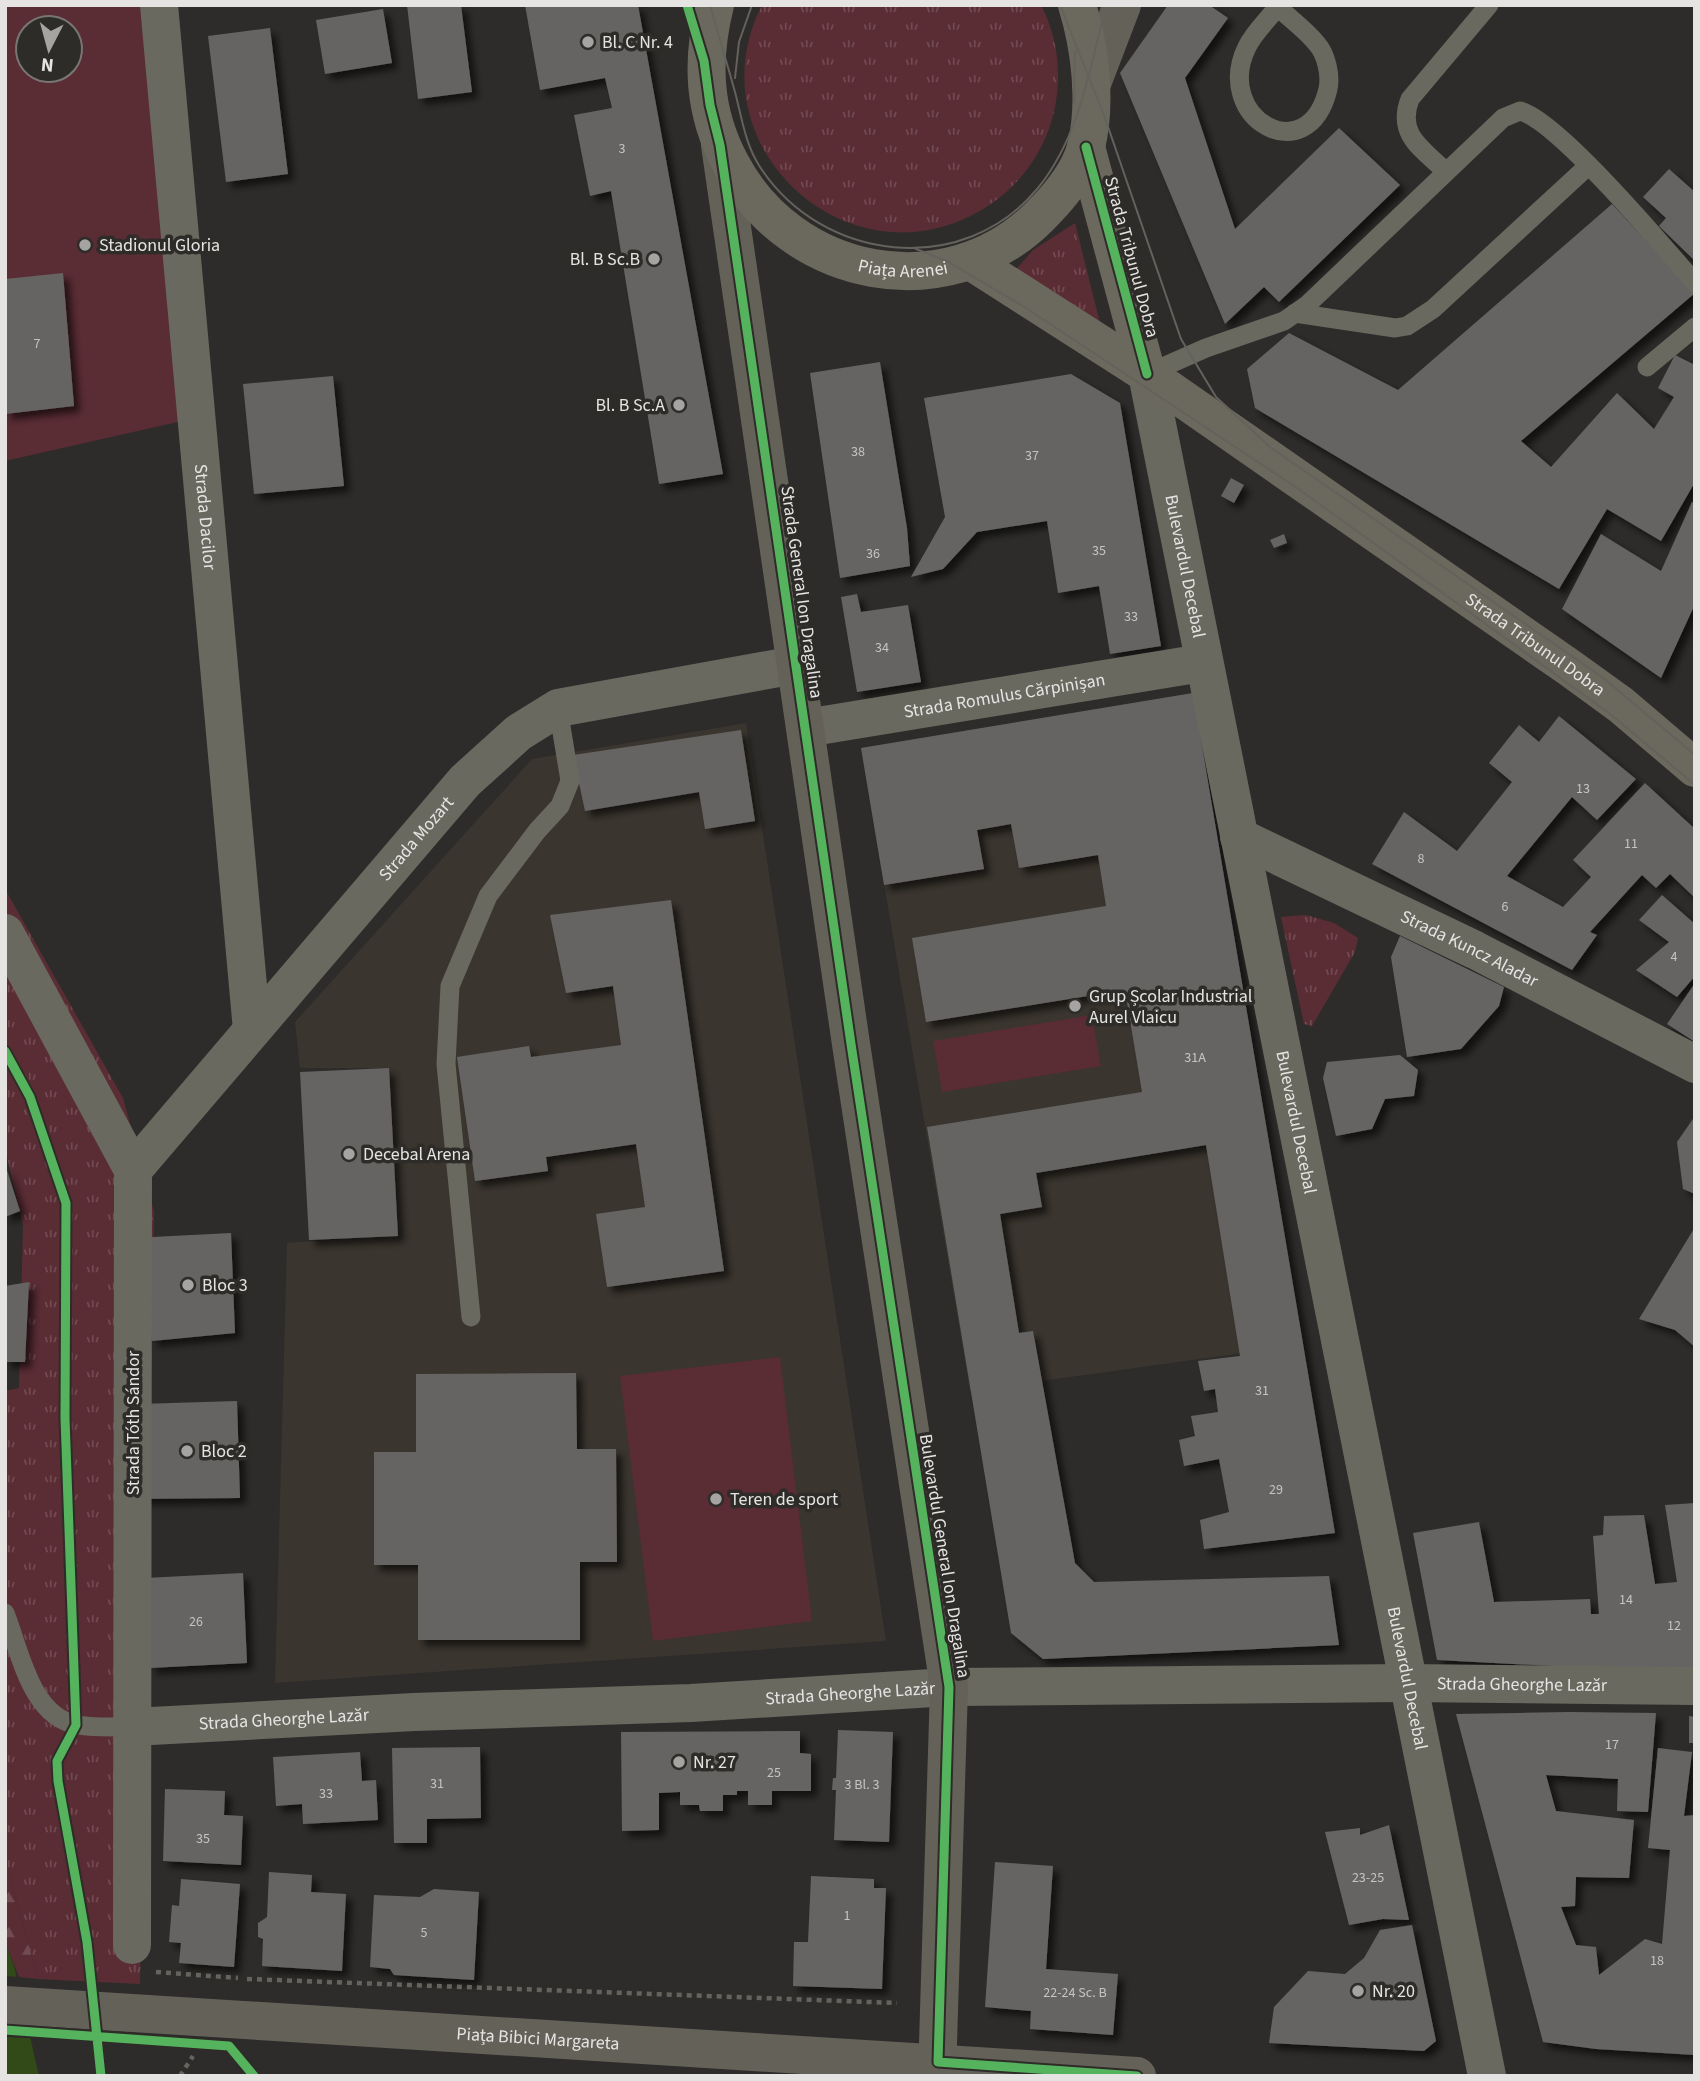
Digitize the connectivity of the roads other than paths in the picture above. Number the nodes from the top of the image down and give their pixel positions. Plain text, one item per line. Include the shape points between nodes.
1 (159, 5) edge
2 (687, 5) edge
3 (715, 5) edge
4 (1077, 5) edge
5 (1122, 5) edge
6 (1489, 5) edge
7 (1278, 6) edge
8 (704, 61) junction
9 (1091, 86) junction
10 (720, 145) junction
11 (1086, 148) junction
12 (1588, 166) junction
13 (1446, 172) junction
14 (972, 262) junction
15 (1695, 283) edge
16 (1295, 313) junction
17 (1695, 327) edge
18 (1647, 367) dead end
19 (1147, 374) junction
20 (1202, 663) junction
21 (795, 665) junction
22 (558, 708) junction
23 (806, 728) junction
24 (1695, 768) edge
25 (1239, 837) junction
26 (5, 933) edge
27 (252, 1030) junction
28 (851, 1044) joint
29 (1695, 1064) edge
30 (133, 1170) junction
31 (471, 1317) dead end
32 (5, 1613) edge
33 (1406, 1683) junction
34 (1695, 1686) edge
35 (949, 1687) junction
36 (132, 1727) junction
37 (139, 1958) road end
38 (5, 2005) edge
39 (667, 2048) junction
40 (938, 2069) edge
41 (731, 2076) edge
42 (1137, 2076) edge
43 (1486, 2076) edge

1 - 27 street, Strada Dacilor
2 - 8 main road
3 - 8 main road, Piața Arenei
4 - 9 main road, Piața Arenei
5 - 9 main road
6 - 13 lane via 1410,99 1405,111 1404,124 1410,136
7 - 7 lane via 1247,46 1240,81 1252,118 1268,129 1287,132 1303,127 1315,116 1329,83 1318,45
8 - 10 main road, Piața Arenei
9 - 11 main road, Piața Arenei
10 - 14 main road, Piața Arenei via 753,200 789,233 823,253 907,271 944,270
10 - 21 main road, Strada General Ion Dragalina
11 - 14 main road, Piața Arenei via 1068,185 1025,231
11 - 19 main road, Strada Tribunul Dobra
12 - 13 lane via 1530,113 1520,111 1503,118
12 - 15 lane
12 - 16 lane via 1433,309 1407,326
13 - 16 lane
14 - 19 main road
16 - 19 lane
17 - 18 lane
19 - 20 street, Bulevardul Decebal
19 - 24 main road, Strada Tribunul Dobra via 1570,668
20 - 23 street, Strada Romulus Cărpinișan
20 - 25 street, Bulevardul Decebal
21 - 22 street, Strada Mozart
21 - 23 main road, Strada General Ion Dragalina
22 - 27 street, Strada Mozart via 518,733 465,781
22 - 31 lane via 570,781 560,806 488,896 450,986 446,1063
23 - 28 main road, Strada General Ion Dragalina
25 - 29 street, Strada Kuncz Aladar via 1475,950
25 - 33 street, Bulevardul Decebal
26 - 30 street, Strada Tóth Sándor
27 - 30 street, Strada Mozart
28 - 35 main road, Bulevardul General Ion Dragalina
30 - 36 street, Strada Tóth Sándor
32 - 36 lane via 40,1703 52,1716 76,1725
33 - 34 street, Strada Gheorghe Lazăr
33 - 35 street, Strada Gheorghe Lazăr
33 - 43 street, Bulevardul Decebal
35 - 36 street, Strada Gheorghe Lazăr
35 - 40 main road, Bulevardul General Ion Dragalina
36 - 37 street, Strada Tóth Sándor
38 - 39 main road, Piața Bibici Margareta
39 - 40 main road, Piața Bibici Margareta
39 - 41 main road via 692,2064
40 - 42 main road, Piața Bibici Margareta

